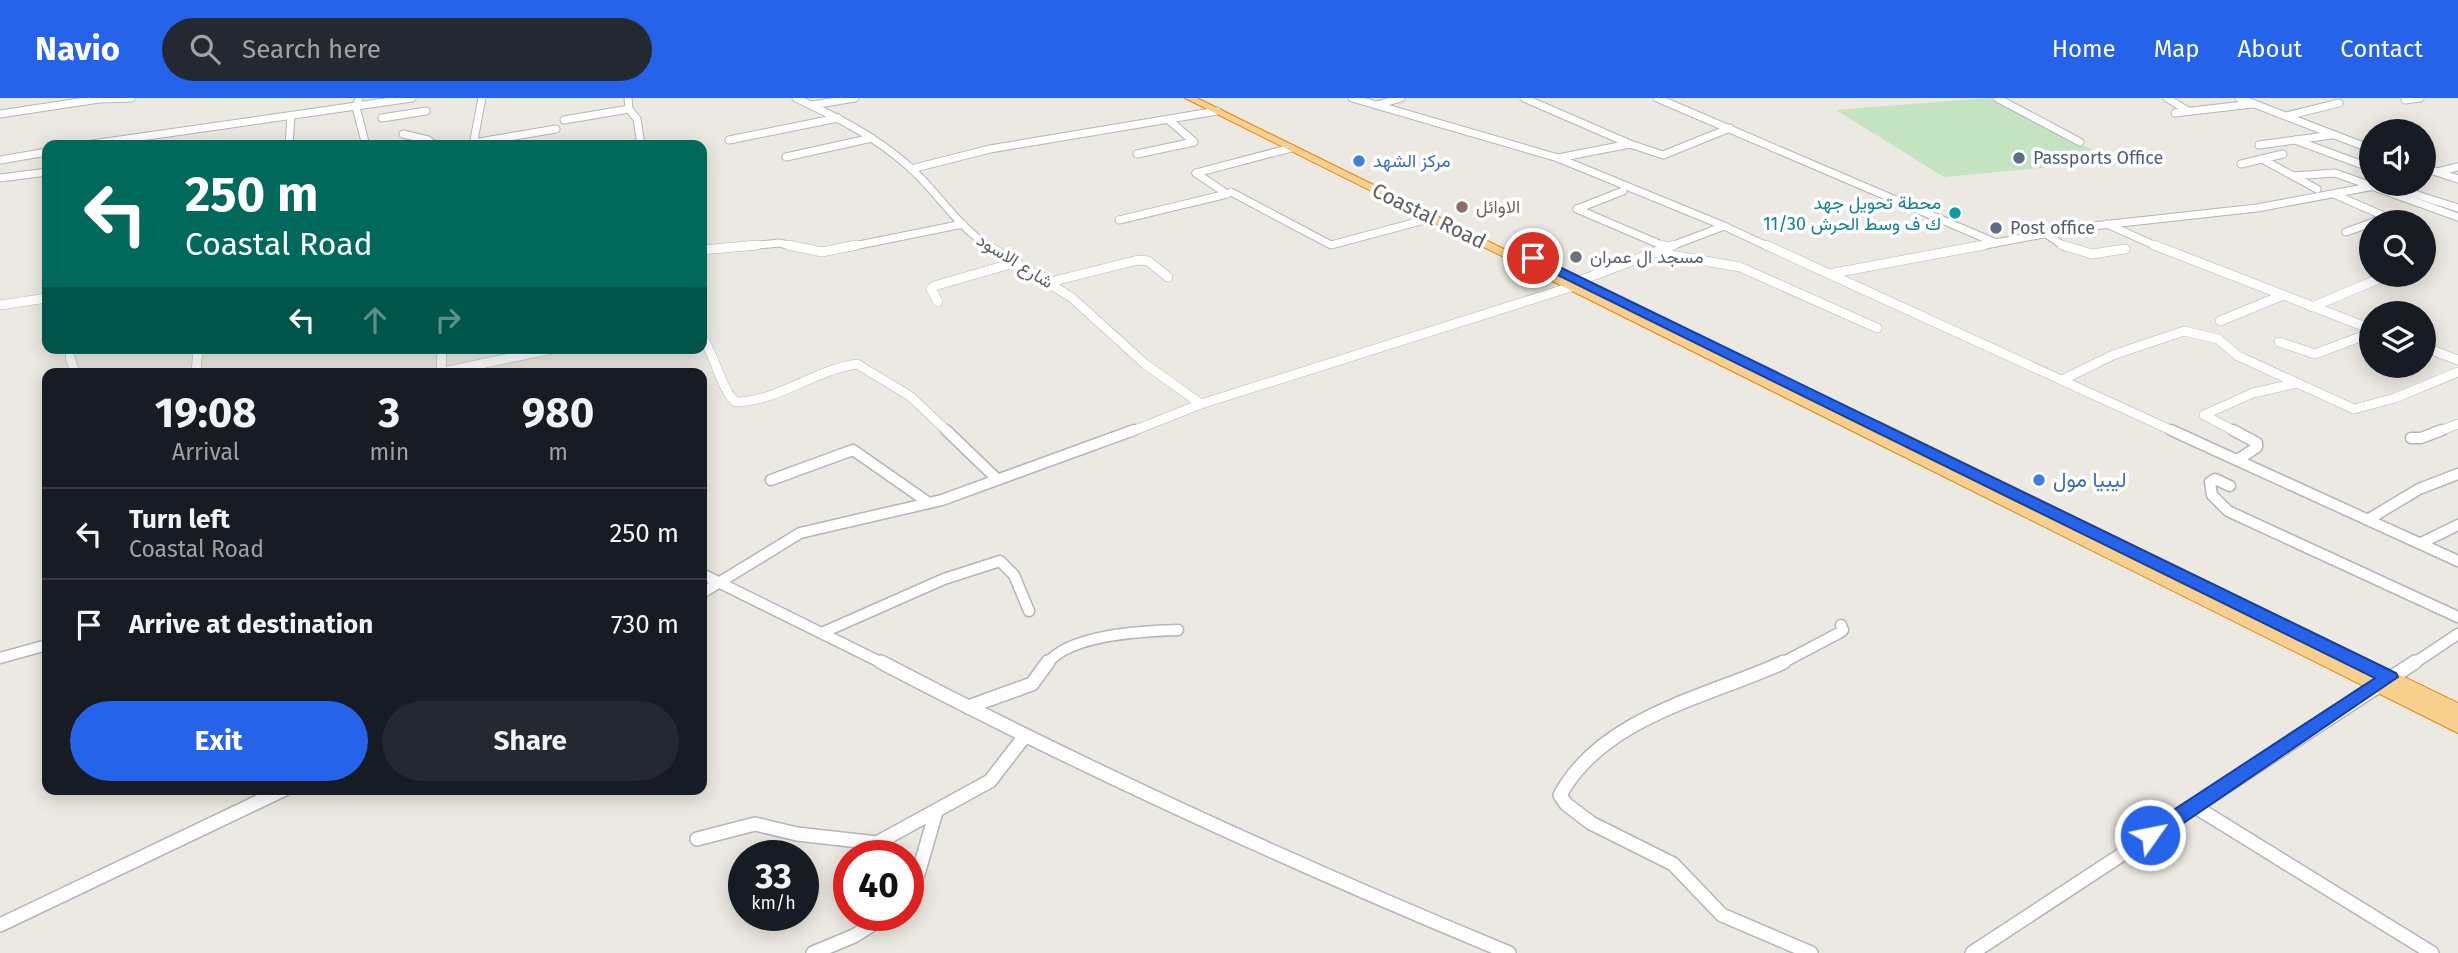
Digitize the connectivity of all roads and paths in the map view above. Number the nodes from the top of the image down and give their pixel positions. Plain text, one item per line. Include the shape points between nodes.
1 (131, 98) edge
2 (359, 98) edge
3 (412, 98) edge
4 (482, 98) edge
5 (628, 98) edge
6 (796, 98) edge
7 (855, 98) edge
8 (1190, 98) edge
9 (1204, 98) edge
10 (1352, 98) edge
11 (1401, 98) edge
12 (1524, 98) edge
13 (1659, 98) edge
14 (1997, 98) edge
15 (2167, 98) edge
16 (2239, 98) edge
17 (2420, 98) edge
18 (2405, 100) dead end
19 (2254, 103) junction
20 (2339, 103) dead end
21 (376, 104) junction
22 (811, 105) junction
23 (1377, 105) junction
24 (356, 107) junction
25 (629, 108) junction
26 (426, 111) dead end
27 (1217, 111) junction
28 (2188, 111) junction
29 (2175, 113) dead end
30 (0, 114) edge
31 (291, 116) junction
32 (2286, 116) junction
33 (382, 118) junction
34 (838, 118) junction
35 (564, 120) dead end
36 (1169, 120) junction
37 (385, 127) dead end
38 (1730, 128) junction
39 (556, 129) dead end
40 (403, 134) dead end
41 (2334, 135) junction
42 (872, 138) junction
43 (121, 140) edge
44 (289, 140) edge
45 (364, 140) edge
46 (428, 140) edge
47 (474, 140) edge
48 (495, 140) edge
49 (640, 140) edge
50 (729, 140) dead end
51 (2295, 140) junction
52 (2080, 142) dead end
53 (1630, 144) junction
54 (2359, 144) edge
55 (2259, 145) dead end
56 (1291, 148) junction
57 (42, 153) edge
58 (1137, 154) dead end
59 (2283, 154) dead end
60 (786, 157) dead end
61 (1320, 158) junction
62 (1558, 158) junction
63 (2262, 159) junction
64 (0, 160) edge
65 (2359, 163) edge
66 (2241, 164) dead end
67 (2458, 167) edge
68 (911, 169) junction
69 (2436, 172) joint
70 (42, 173) edge
71 (2293, 176) junction
72 (0, 178) edge
73 (2458, 179) edge
74 (2359, 183) edge
75 (2317, 189) dead end
76 (2359, 190) edge
77 (1623, 191) dead end
78 (1231, 192) dead end
79 (2336, 195) junction
80 (2396, 196) edge
81 (2421, 196) edge
82 (2458, 208) edge
83 (2370, 210) edge
84 (2458, 217) edge
85 (1432, 218) junction
86 (1119, 220) dead end
87 (963, 224) junction
88 (2107, 224) junction
89 (1724, 226) junction
90 (2359, 228) edge
91 (2346, 232) dead end
92 (2045, 233) junction
93 (1996, 243) junction
94 (1667, 247) junction
95 (2124, 249) dead end
96 (707, 250) edge
97 (1654, 252) junction
98 (1017, 262) junction
99 (1834, 273) junction
100 (1168, 277) dead end
101 (1050, 282) junction
102 (1575, 284) junction
103 (2359, 287) edge
104 (2281, 296) junction
105 (42, 299) edge
106 (938, 302) dead end
107 (0, 305) edge
108 (2312, 307) junction
109 (2220, 321) dead end
110 (2359, 326) edge
111 (1878, 327) dead end
112 (2359, 336) edge
113 (2279, 342) dead end
114 (707, 344) edge
115 (2436, 352) edge
116 (529, 354) edge
117 (70, 357) dead end
118 (2458, 360) edge
119 (73, 368) edge
120 (463, 368) edge
121 (2458, 372) edge
122 (2064, 379) junction
123 (2293, 384) junction
124 (1201, 404) junction
125 (2458, 424) edge
126 (2411, 438) dead end
127 (2239, 460) junction
128 (2458, 474) edge
129 (997, 479) junction
130 (771, 480) dead end
131 (2230, 486) dead end
132 (929, 503) junction
133 (2369, 519) junction
134 (2458, 525) edge
135 (2421, 543) junction
136 (2458, 561) edge
137 (707, 576) edge
138 (720, 583) junction
139 (707, 590) edge
140 (1029, 611) dead end
141 (2458, 617) edge
142 (1840, 625) dead end
143 (1178, 630) dead end
144 (824, 632) junction
145 (2458, 634) edge
146 (42, 646) edge
147 (0, 658) edge
148 (2389, 677) junction
149 (2377, 686) junction
150 (968, 707) junction
151 (2458, 711) edge
152 (2458, 726) edge
153 (1024, 737) junction
154 (272, 795) edge
155 (2194, 806) junction
156 (936, 812) junction
157 (697, 839) dead end
158 (924, 853) edge
159 (0, 925) edge
160 (862, 931) edge
161 (813, 953) edge
162 (1509, 953) edge
163 (1811, 953) edge
164 (1972, 953) edge
165 (2432, 953) edge

1 - 30 street
2 - 24 street
3 - 21 street
4 - 47 street
5 - 25 street
6 - 22 street, شارع الاسود
7 - 22 street
8 - 27 highway, Coastal Road
9 - 61 highway, Coastal Road
10 - 23 street
11 - 23 street
12 - 53 street
13 - 38 street
14 - 52 street
15 - 28 street
16 - 19 street
17 - 18 street
19 - 28 street
19 - 32 street
20 - 32 street
21 - 24 street
21 - 33 street
22 - 34 street, شارع الاسود
23 - 62 street
24 - 31 street
24 - 45 street
25 - 35 street
25 - 49 street via 637,119
26 - 33 street
27 - 36 street
27 - 56 highway, Coastal Road
28 - 29 street
31 - 43 street
31 - 44 street
32 - 41 street
33 - 37 street
34 - 42 street, شارع الاسود
34 - 50 street
36 - 58 street via 1194,142
36 - 68 street via 990,149
38 - 53 street via 1662,155
38 - 93 street
39 - 48 street
40 - 46 street
41 - 51 street
41 - 54 street
42 - 60 street
42 - 68 street, شارع الاسود
51 - 55 street
51 - 65 street
53 - 62 street
56 - 61 highway, Coastal Road
56 - 86 street via 1196,173 1225,195
57 - 64 street
59 - 63 street
61 - 85 highway, Coastal Road
61 - 102 highway, Coastal Road
62 - 89 street
63 - 66 street
63 - 71 street
67 - 69 street
68 - 87 street, شارع الاسود
69 - 73 street
70 - 72 street
71 - 74 street via 2331,172
71 - 75 street
76 - 79 street
77 - 94 street via 1577,209
78 - 85 street via 1331,245
79 - 83 street
79 - 88 street
80 - 84 street
81 - 82 street
85 - 102 highway, Coastal Road
87 - 96 street via 822,252 779,243
87 - 98 street, شارع الاسود via 982,243
88 - 92 street
88 - 104 street
89 - 94 street
89 - 99 street
90 - 91 street
92 - 93 street
92 - 95 street via 2088,256
93 - 99 street
94 - 97 street
97 - 102 street
97 - 111 street via 1740,267
98 - 101 street, شارع الاسود
98 - 106 street via 934,286 930,289
99 - 122 street
100 - 101 street via 1141,260
101 - 124 street, شارع الاسود via 1145,364
102 - 124 street
102 - 148 highway, Coastal Road
102 - 149 highway, Coastal Road
103 - 108 street
104 - 108 street
104 - 109 street
105 - 107 street
108 - 110 street
112 - 113 street via 2315,354
114 - 129 street via 727,395 736,402 756,400 848,365 864,367 910,396
115 - 118 street
116 - 120 street
117 - 119 street
121 - 123 street via 2361,409 2344,407
122 - 123 street via 2113,355 2184,331 2218,339 2238,356
122 - 127 street
123 - 127 street via 2253,393 2204,415 2257,443
124 - 129 street
125 - 126 street
127 - 133 street
128 - 133 street via 2418,489
129 - 132 street
130 - 132 street via 853,450
131 - 141 street via 2215,479 2209,489 2215,502 2228,511
132 - 138 street via 800,533
133 - 135 street
134 - 135 street
135 - 136 street
137 - 138 street
138 - 139 street
138 - 144 street
140 - 144 street via 1011,571 996,560 962,570
142 - 163 street via 1843,630 1839,634 1771,668 1627,728 1583,761 1560,795 1590,821 1675,865 1724,917
143 - 150 street via 1125,631 1099,638 1052,657 1032,684
144 - 150 street
145 - 148 street
146 - 147 street
148 - 149 street
148 - 151 highway, Coastal Road
149 - 152 highway, Coastal Road
149 - 155 street
150 - 153 street
153 - 156 street via 990,781
153 - 162 street
154 - 159 street
155 - 164 street
155 - 165 street
156 - 157 street via 872,844 755,824
156 - 158 street
160 - 161 street

